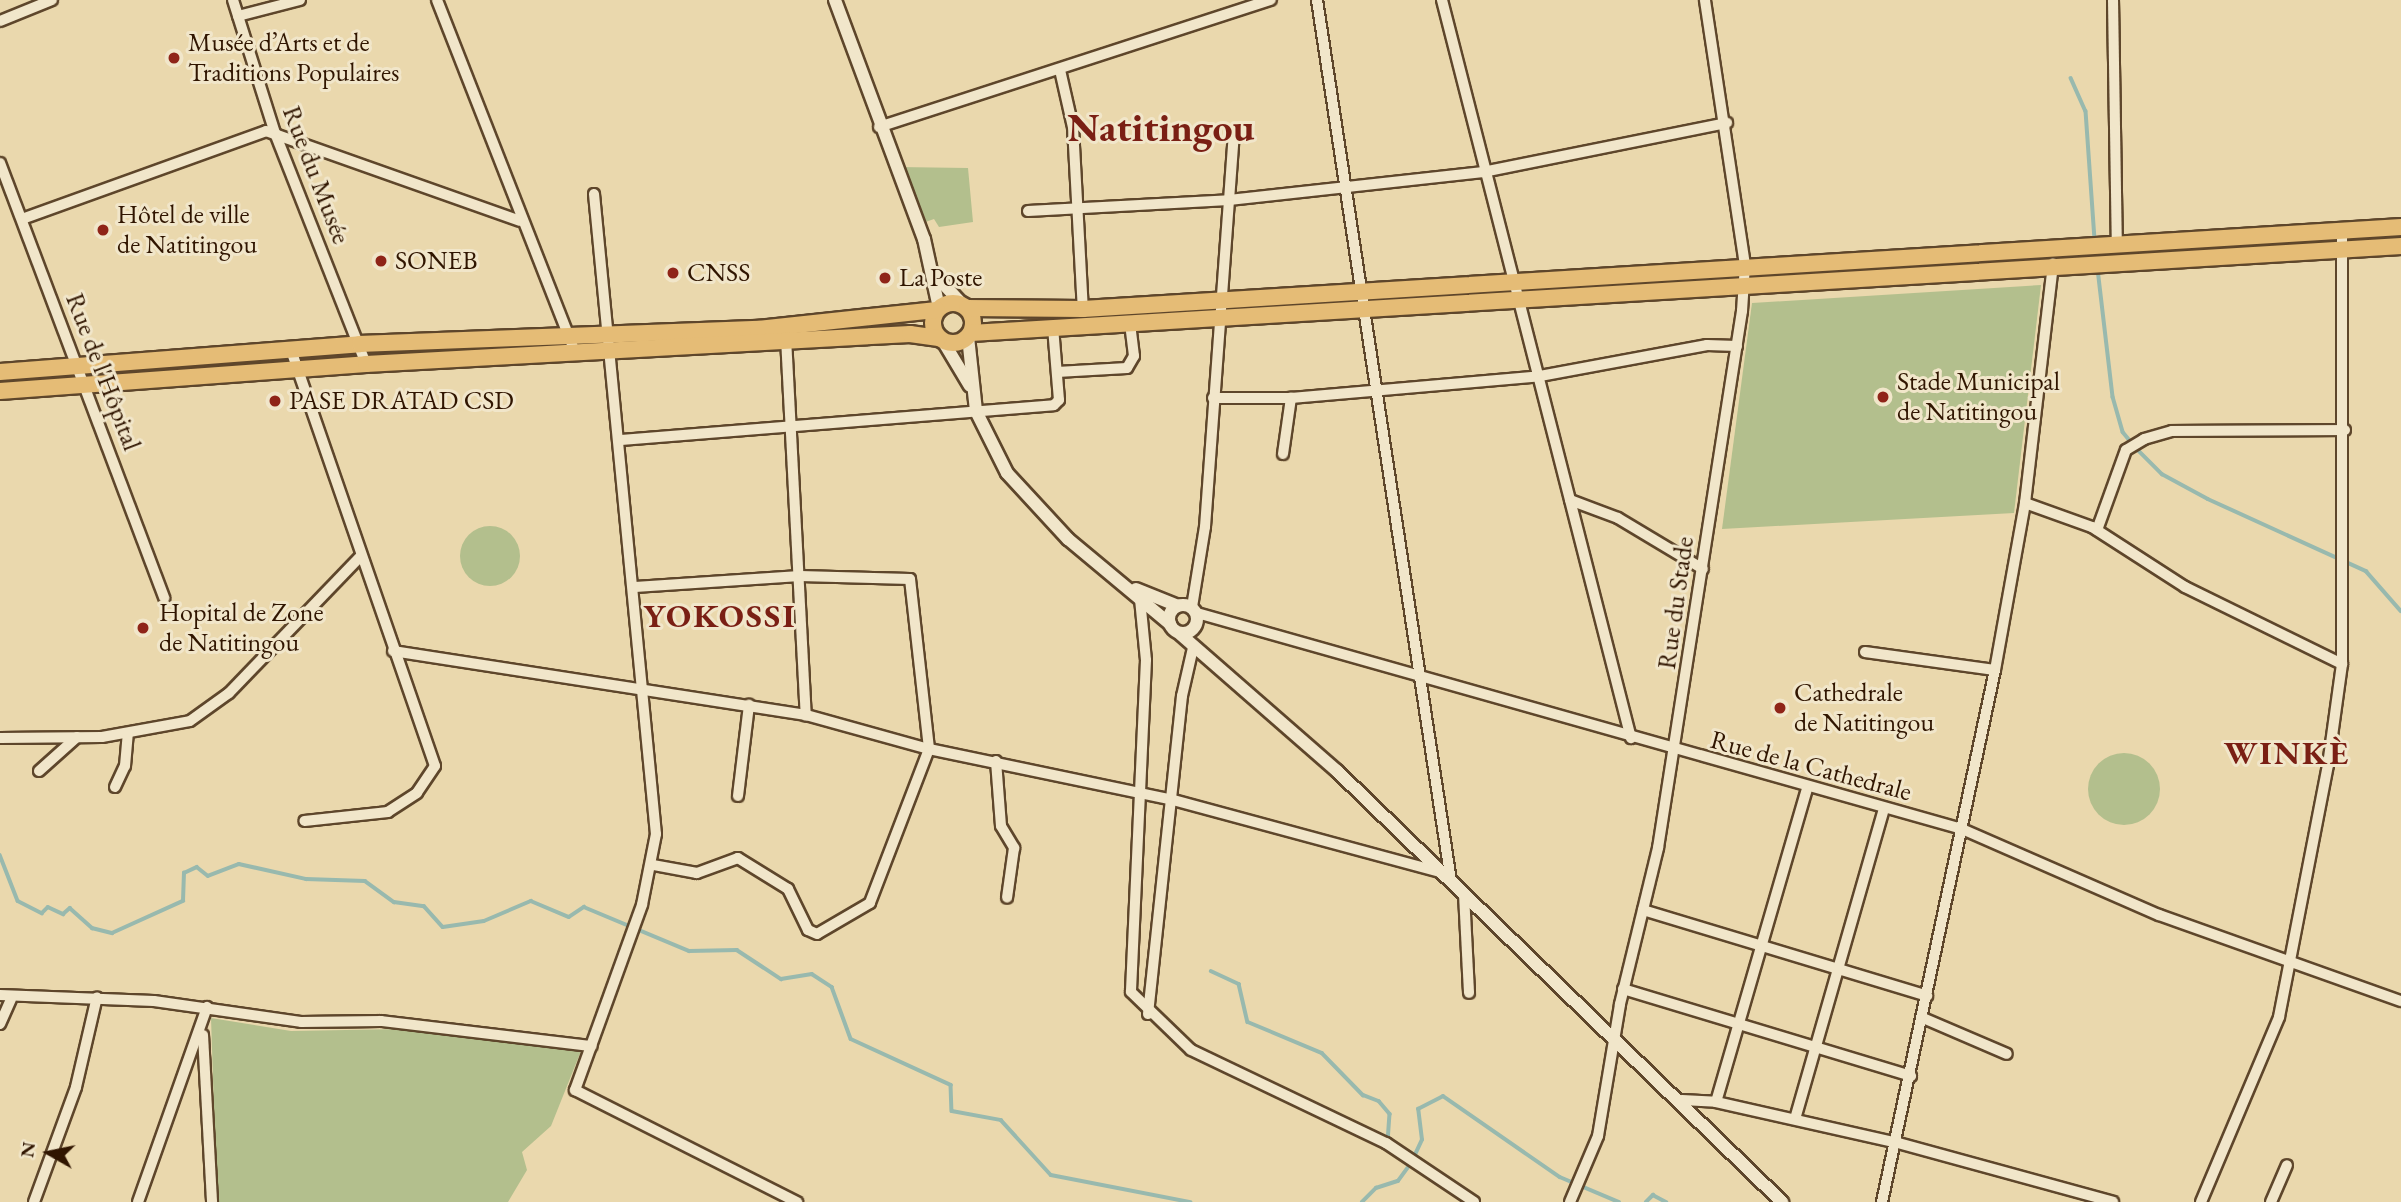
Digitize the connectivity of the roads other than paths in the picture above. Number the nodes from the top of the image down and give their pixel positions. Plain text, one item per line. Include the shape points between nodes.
1 (52, 0) edge
2 (233, 0) edge
3 (300, 0) edge
4 (437, 0) edge
5 (835, 0) edge
6 (1271, 0) edge
7 (1317, 0) edge
8 (1442, 0) edge
9 (1706, 0) edge
10 (2113, 0) edge
11 (238, 16) junction
12 (0, 22) edge
13 (1060, 70) junction
14 (1727, 123) junction
15 (879, 127) junction
16 (275, 133) junction
17 (1234, 142) dead end
18 (0, 163) edge
19 (1483, 172) junction
20 (1346, 187) junction
21 (594, 194) dead end
22 (1229, 200) junction
23 (1078, 205) junction
24 (1028, 211) dead end
25 (22, 219) junction
26 (520, 221) junction
27 (2401, 227) edge
28 (2342, 229) junction
29 (2210, 234) junction
30 (2103, 244) junction
31 (2401, 246) edge
32 (2051, 248) junction
33 (2342, 249) junction
34 (2211, 256) junction
35 (1745, 265) junction
36 (2053, 267) junction
37 (936, 276) junction
38 (1513, 278) junction
39 (1744, 284) junction
40 (1362, 290) junction
41 (1519, 298) junction
42 (1223, 299) junction
43 (964, 306) junction
44 (1365, 308) junction
45 (938, 309) junction
46 (1083, 309) junction
47 (1219, 316) junction
48 (1130, 322) junction
49 (1053, 327) junction
50 (571, 335) junction
51 (786, 335) junction
52 (969, 335) junction
53 (941, 339) junction
54 (610, 343) junction
55 (360, 344) junction
56 (1737, 346) junction
57 (291, 350) junction
58 (575, 353) junction
59 (366, 364) junction
60 (79, 367) junction
61 (298, 369) junction
62 (0, 372) edge
63 (1057, 372) junction
64 (1540, 376) junction
65 (86, 385) junction
66 (970, 386) junction
67 (1376, 388) junction
68 (0, 391) edge
69 (1213, 398) junction
70 (1291, 398) junction
71 (976, 411) junction
72 (790, 424) junction
73 (2345, 430) junction
74 (621, 440) junction
75 (1283, 454) dead end
76 (1570, 500) junction
77 (2025, 503) junction
78 (2096, 530) junction
79 (362, 556) junction
80 (1703, 569) junction
81 (800, 576) junction
82 (635, 587) junction
83 (1135, 591) junction
84 (164, 598) dead end
85 (1178, 606) junction
86 (1194, 610) junction
87 (1170, 624) junction
88 (1180, 634) junction
89 (1193, 648) junction
90 (393, 651) junction
91 (1865, 652) dead end
92 (2342, 664) junction
93 (1995, 670) junction
94 (1424, 676) junction
95 (646, 691) junction
96 (749, 705) junction
97 (806, 715) junction
98 (128, 733) junction
99 (77, 737) junction
100 (0, 738) edge
101 (1631, 738) junction
102 (929, 750) junction
103 (1676, 751) junction
104 (996, 761) junction
105 (38, 771) dead end
106 (115, 787) dead end
107 (1807, 788) junction
108 (1140, 794) junction
109 (738, 796) dead end
110 (1173, 800) junction
111 (1884, 808) junction
112 (304, 821) dead end
113 (1962, 829) junction
114 (653, 865) junction
115 (1447, 877) junction
116 (1464, 894) junction
117 (1007, 898) dead end
118 (1643, 910) junction
119 (1765, 948) junction
120 (2293, 964) junction
121 (1838, 971) junction
122 (1623, 989) junction
123 (1469, 993) dead end
124 (1927, 996) junction
125 (5, 997) edge
126 (97, 997) junction
127 (2401, 1001) edge
128 (206, 1007) junction
129 (1149, 1014) junction
130 (1923, 1018) junction
131 (1742, 1021) junction
132 (0, 1024) edge
133 (202, 1031) junction
134 (1614, 1037) junction
135 (592, 1046) junction
136 (1816, 1047) junction
137 (2007, 1054) dead end
138 (1911, 1076) junction
139 (1682, 1100) junction
140 (1716, 1102) junction
141 (1795, 1119) junction
142 (1898, 1143) junction
143 (2287, 1165) dead end
144 (34, 1202) edge
145 (138, 1202) edge
146 (212, 1202) edge
147 (797, 1202) edge
148 (1474, 1202) edge
149 (1570, 1202) edge
150 (1783, 1202) edge
151 (1882, 1202) edge
152 (2113, 1202) edge
153 (2201, 1202) edge
154 (2271, 1202) edge

1 - 12 street
2 - 11 street, Rue du Musée
3 - 11 street
4 - 26 street
5 - 15 street
6 - 13 street
7 - 20 street
8 - 19 street
9 - 14 street, Rue du Stade
10 - 30 street
11 - 16 street, Rue du Musée
13 - 15 street
13 - 23 street
14 - 19 street
14 - 35 street, Rue du Stade
15 - 37 street
16 - 25 street via 260,131
16 - 26 street
16 - 55 street, Rue du Musée
17 - 22 street
18 - 25 street, Rue de l'Hôpital
19 - 20 street
19 - 38 street
20 - 22 street
20 - 40 street
21 - 54 street
22 - 23 street
22 - 42 street
23 - 24 street
23 - 46 street
25 - 60 street, Rue de l'Hôpital
26 - 50 street
27 - 28 highway
28 - 29 highway
28 - 33 street
29 - 30 highway
29 - 34 highway
30 - 32 highway
31 - 33 highway
32 - 35 highway
32 - 36 street
33 - 34 highway
33 - 73 street
34 - 36 highway
35 - 38 highway
35 - 39 street, Rue du Stade
36 - 39 highway
36 - 77 street
37 - 43 street
37 - 45 street
38 - 40 highway
38 - 41 street
39 - 41 highway
39 - 56 street, Rue du Stade
40 - 42 highway
40 - 44 street
41 - 44 highway
41 - 64 street
42 - 46 highway
42 - 47 street
43 - 45 highway
43 - 46 highway
43 - 52 highway
44 - 47 highway
44 - 67 street
45 - 51 highway
45 - 53 highway via 933,327
47 - 48 highway
47 - 69 street
48 - 49 highway
48 - 63 street via 1134,356 1127,368
49 - 52 highway
49 - 63 street
50 - 54 highway
50 - 55 highway
50 - 58 street
51 - 53 highway via 910,334
51 - 54 highway
51 - 72 street
52 - 53 highway
52 - 66 street
53 - 66 street
54 - 58 highway
54 - 74 street
55 - 57 highway
55 - 59 street, Rue du Musée
56 - 64 street via 1707,345
56 - 80 street, Rue du Stade
57 - 60 highway
57 - 61 street
58 - 59 highway
59 - 61 highway
60 - 62 highway
60 - 65 street, Rue de l'Hôpital
61 - 65 highway
61 - 79 street
63 - 71 street via 1058,404
64 - 67 street
64 - 76 street
65 - 68 highway
65 - 84 street, Rue de l'Hôpital
66 - 71 street
67 - 70 street
67 - 94 street
69 - 70 street
69 - 86 street
70 - 75 street
71 - 72 street
71 - 83 street via 989,444 1020,489 1088,556
72 - 74 street
72 - 81 street
73 - 78 street via 2172,431 2144,439 2126,450
73 - 92 street
74 - 82 street
76 - 80 street via 1618,518
76 - 101 street
77 - 78 street
77 - 93 street
78 - 92 street via 2185,587
79 - 90 street
79 - 98 street via 217,704 183,725
80 - 103 street, Rue du Stade
81 - 82 street
81 - 97 street
81 - 102 street via 910,579
82 - 95 street
83 - 85 street
83 - 87 street
83 - 108 street via 1146,630
85 - 86 street
85 - 87 street
86 - 88 street via 1193,631
86 - 94 street, Rue de la Cathedrale
87 - 88 street
88 - 89 street
89 - 110 street
89 - 115 street via 1337,771
90 - 95 street
90 - 112 street via 432,749 435,775 405,803 373,817
91 - 93 street
92 - 120 street
93 - 113 street
94 - 101 street, Rue de la Cathedrale
94 - 115 street
95 - 96 street
95 - 114 street via 656,820
96 - 97 street
96 - 109 street
97 - 102 street
98 - 99 street
98 - 106 street via 125,766
99 - 100 street
99 - 105 street
101 - 103 street, Rue de la Cathedrale
102 - 104 street
102 - 114 street via 870,904 828,930 808,930 788,889 738,858 696,873
103 - 107 street, Rue de la Cathedrale
103 - 118 street, Rue du Stade
104 - 108 street
104 - 117 street via 1001,826 1014,848
107 - 111 street, Rue de la Cathedrale
107 - 119 street
108 - 110 street
108 - 129 street via 1128,981
110 - 115 street
110 - 129 street
111 - 113 street, Rue de la Cathedrale
111 - 121 street
113 - 120 street, Rue de la Cathedrale via 2159,915
113 - 124 street
114 - 135 street
115 - 116 street
116 - 123 street
116 - 134 street
118 - 119 street
118 - 122 street, Rue du Stade
119 - 121 street
119 - 131 street
120 - 127 street, Rue de la Cathedrale
120 - 153 street via 2267,1048
121 - 124 street
121 - 136 street
122 - 131 street
122 - 134 street, Rue du Stade
124 - 130 street
125 - 126 street
125 - 132 street
126 - 128 street
126 - 144 street via 79,1076
128 - 133 street
128 - 135 street via 301,1022 381,1021
129 - 148 street via 1208,1061 1375,1137
130 - 137 street
130 - 138 street
131 - 136 street
131 - 140 street
133 - 145 street
133 - 146 street
134 - 139 street
134 - 149 street, Rue du Stade via 1586,1168
135 - 147 street via 575,1090
136 - 138 street
136 - 141 street
138 - 142 street
139 - 140 street
139 - 150 street
140 - 141 street
141 - 142 street
142 - 151 street
142 - 152 street
143 - 154 street

